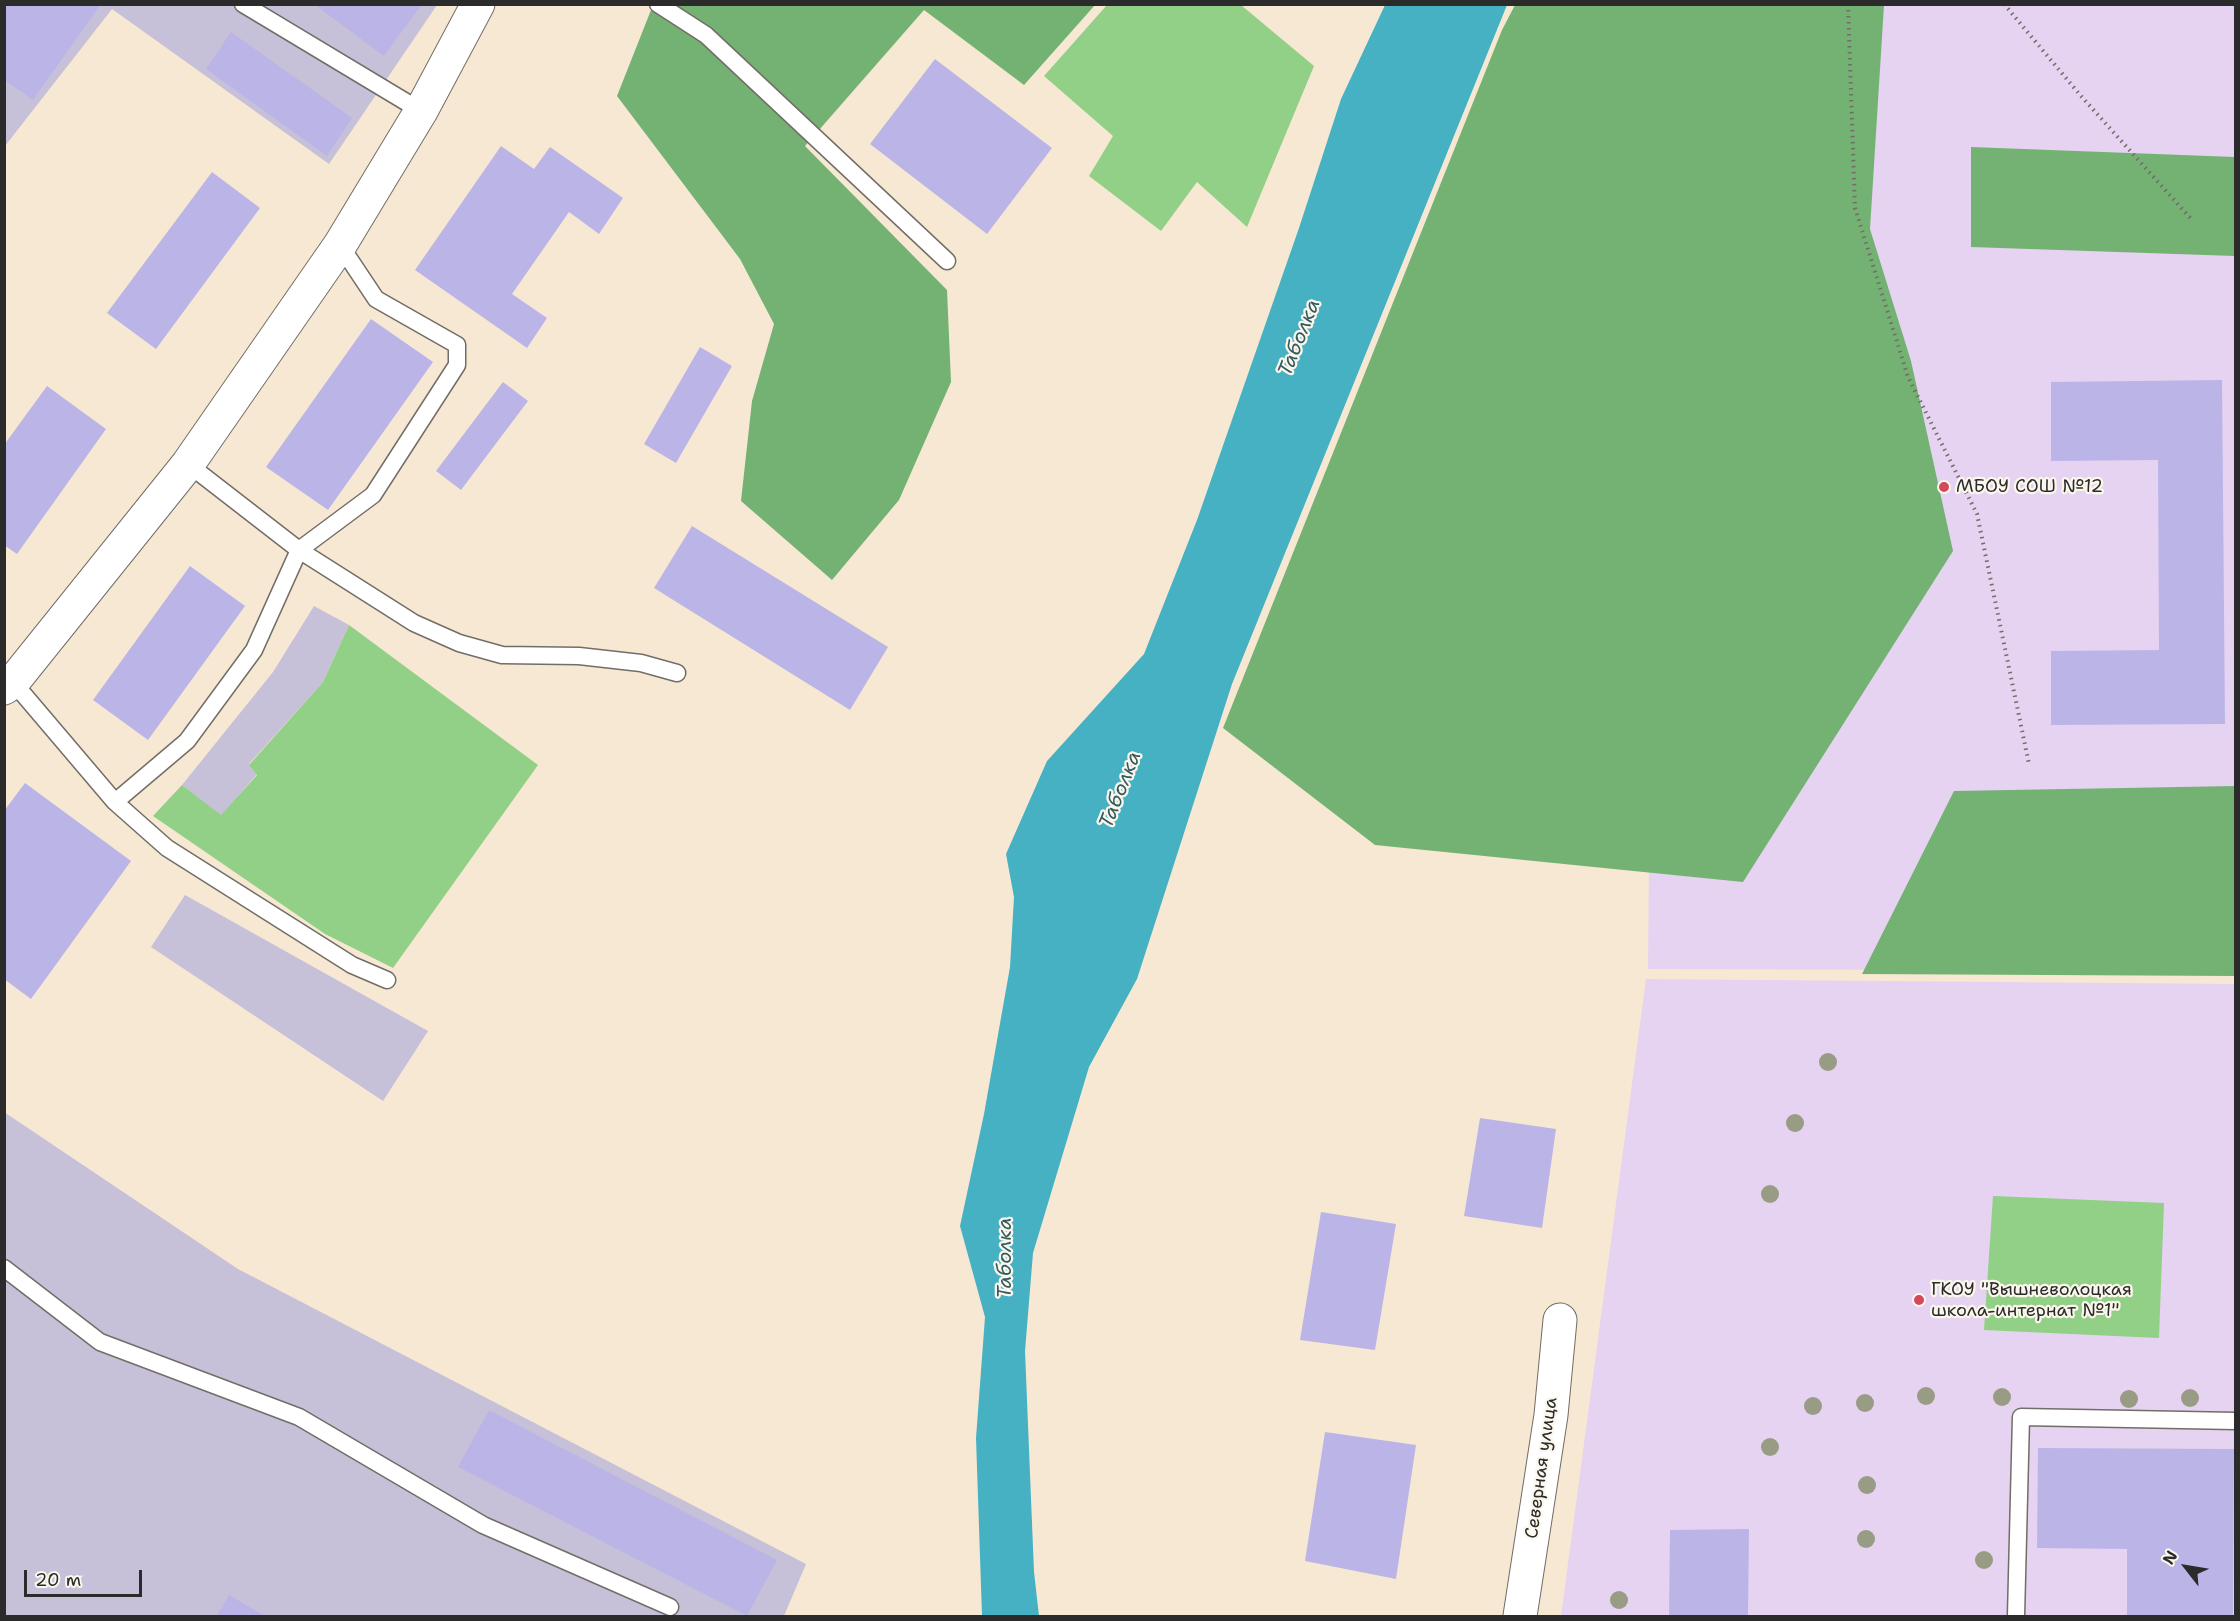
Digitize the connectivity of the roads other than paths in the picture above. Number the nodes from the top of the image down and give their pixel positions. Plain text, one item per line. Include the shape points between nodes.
1 (243, 4) edge
2 (478, 4) edge
3 (658, 4) edge
4 (421, 111) junction
5 (340, 245) junction
6 (947, 261) dead end
7 (188, 464) junction
8 (299, 550) junction
9 (677, 673) dead end
10 (9, 685) edge
11 (115, 802) junction
12 (387, 980) dead end
13 (4, 1268) edge
14 (1560, 1320) dead end
15 (2235, 1421) edge
16 (670, 1607) dead end
17 (1520, 1617) edge
18 (2016, 1617) edge

1 - 4 lane
2 - 4 street
3 - 6 lane via 705,35
4 - 5 street
5 - 7 street
5 - 8 lane via 376,299 457,345 457,365 373,495
7 - 8 lane
7 - 10 street
8 - 9 lane via 414,623 459,644 502,655 579,656 641,663
8 - 11 lane via 254,650 187,741
10 - 11 lane
11 - 12 lane via 167,848 352,965
13 - 16 lane via 100,1342 299,1417 483,1525
14 - 17 street, Северная улица via 1551,1415
15 - 18 lane via 2021,1417

